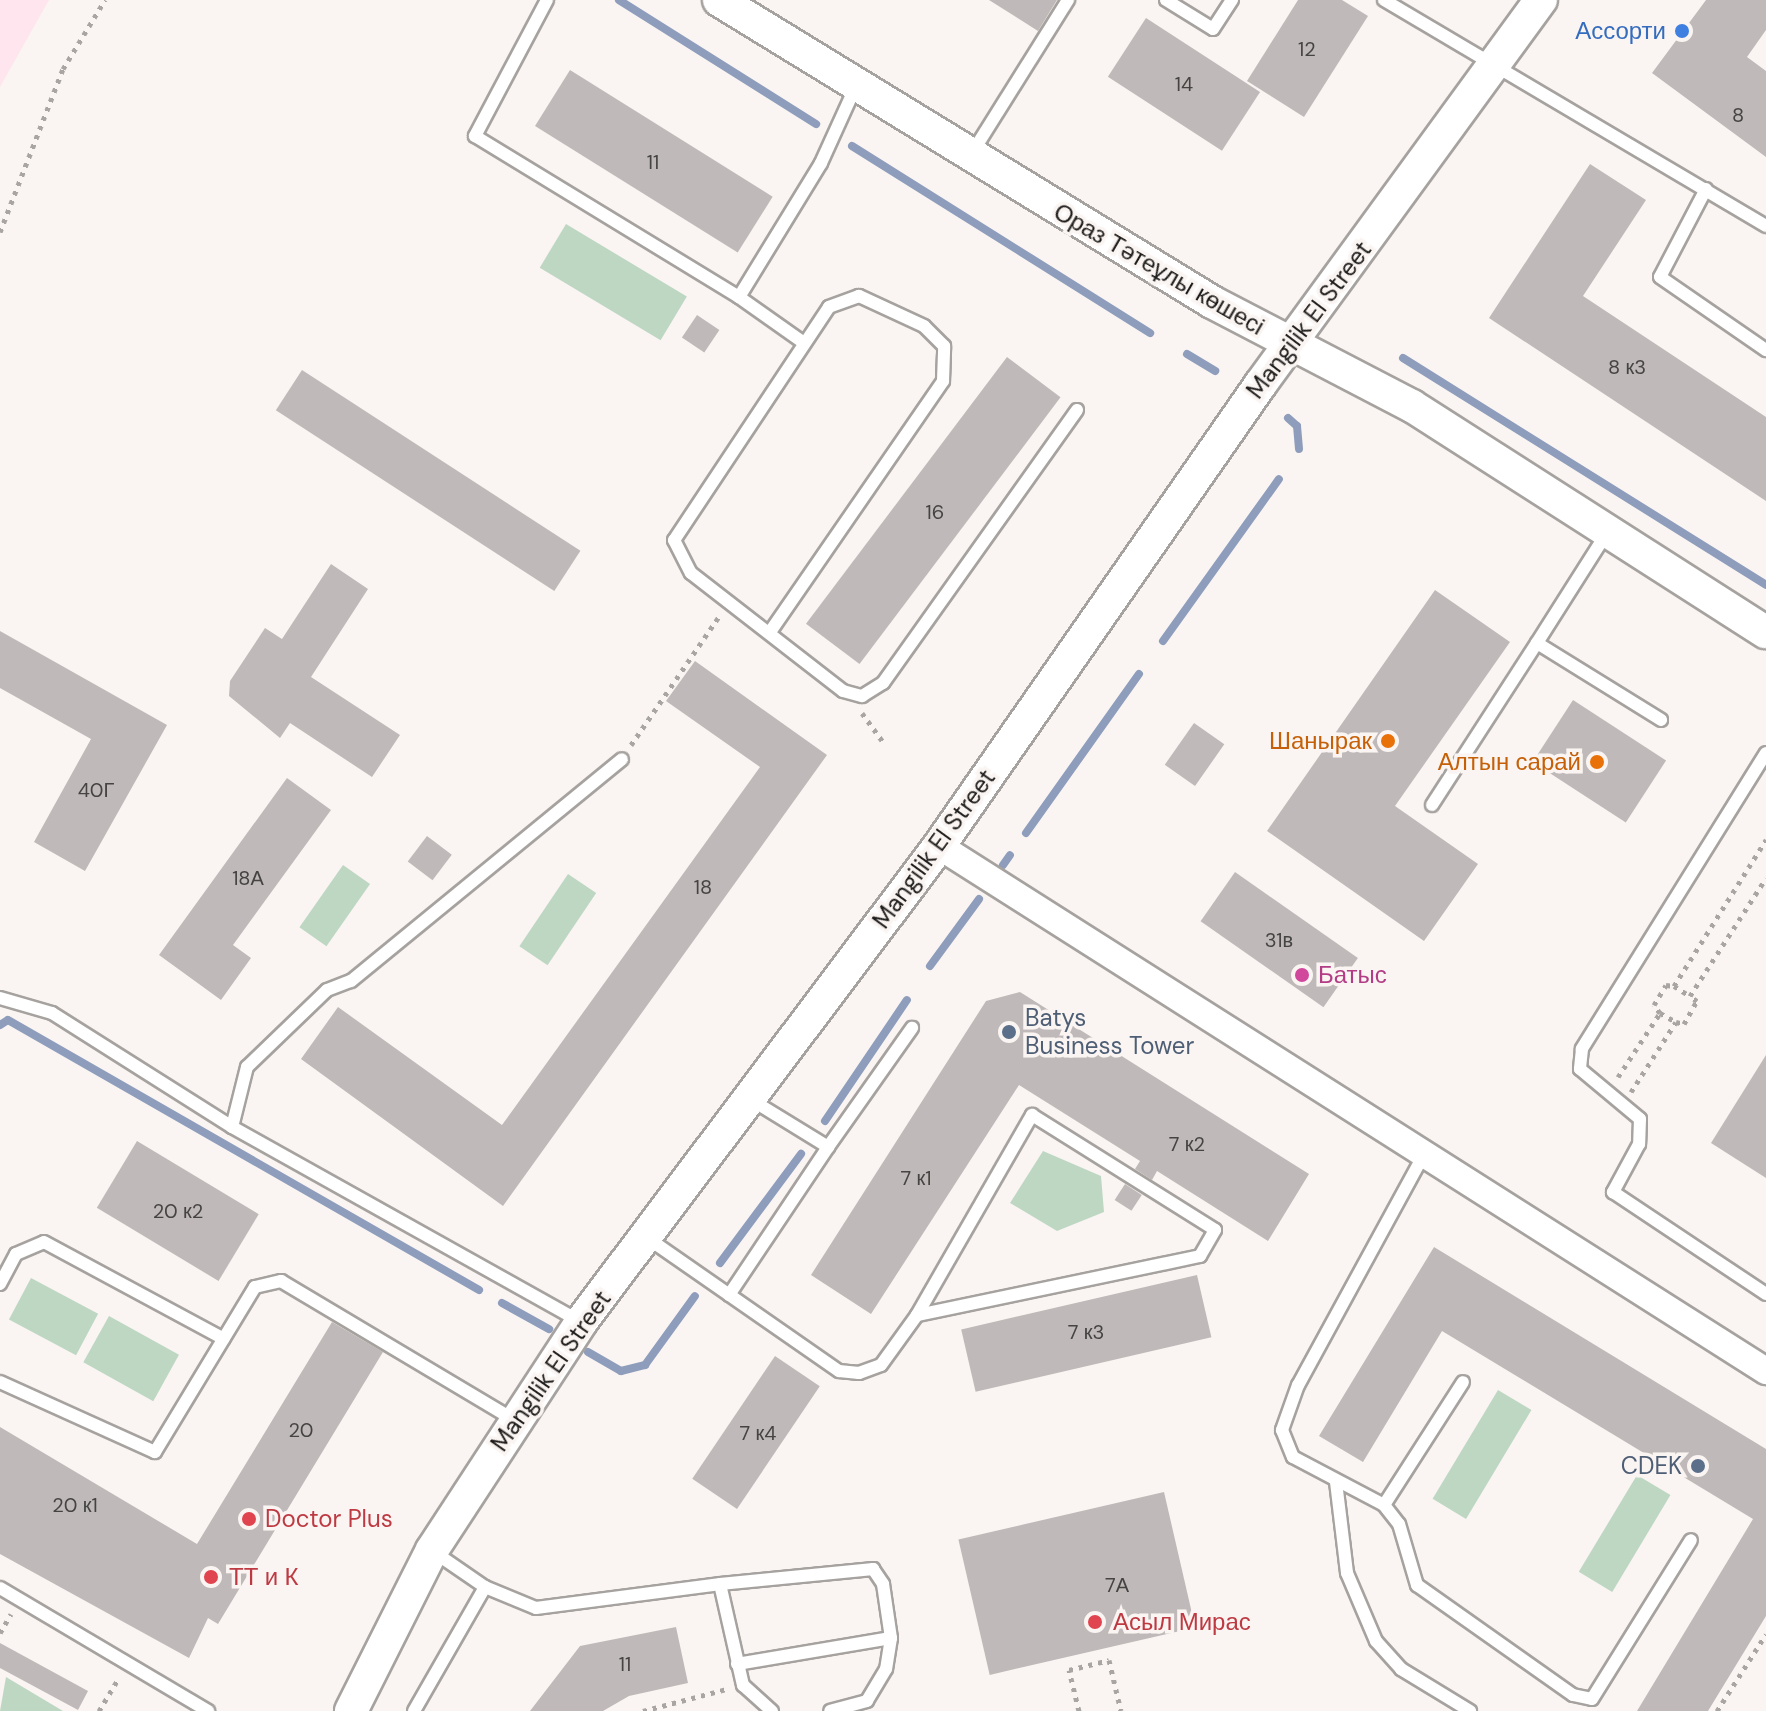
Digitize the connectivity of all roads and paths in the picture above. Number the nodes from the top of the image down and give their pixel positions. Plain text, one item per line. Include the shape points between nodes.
1 (105, 0) edge
2 (547, 0) edge
3 (719, 0) edge
4 (1068, 0) edge
5 (1166, 0) edge
6 (1232, 0) edge
7 (1384, 0) edge
8 (1541, 0) edge
9 (1495, 64) junction
10 (856, 86) junction
11 (969, 157) junction
12 (1706, 189) junction
13 (1766, 226) edge
14 (0, 232) edge
15 (739, 297) junction
16 (804, 343) junction
17 (1290, 344) junction
18 (1766, 350) edge
19 (1077, 410) dead end
20 (1608, 531) junction
21 (727, 604) junction
22 (770, 632) junction
23 (1766, 632) edge
24 (1537, 643) junction
25 (862, 696) junction
26 (1661, 720) dead end
27 (885, 745) dead end
28 (1766, 753) edge
29 (622, 759) joint
30 (1432, 805) dead end
31 (1766, 840) edge
32 (939, 846) junction
33 (1766, 878) edge
34 (1674, 986) junction
35 (1690, 996) junction
36 (0, 998) edge
37 (1660, 1013) junction
38 (1676, 1022) junction
39 (912, 1028) dead end
40 (1608, 1092) junction
41 (750, 1099) junction
42 (1625, 1102) junction
43 (232, 1127) junction
44 (828, 1147) junction
45 (1422, 1158) junction
46 (646, 1237) junction
47 (0, 1284) edge
48 (1766, 1294) edge
49 (729, 1295) junction
50 (917, 1315) junction
51 (581, 1322) junction
52 (224, 1339) junction
53 (1766, 1371) edge
54 (0, 1382) edge
55 (1463, 1382) dead end
56 (514, 1420) junction
57 (1336, 1482) junction
58 (1384, 1505) junction
59 (1691, 1540) dead end
60 (432, 1550) junction
61 (720, 1584) junction
62 (485, 1587) junction
63 (0, 1588) edge
64 (1766, 1634) edge
65 (891, 1638) junction
66 (127, 1663) junction
67 (737, 1664) junction
68 (743, 1685) junction
69 (1589, 1705) edge
70 (99, 1711) edge
71 (208, 1711) edge
72 (351, 1711) edge
73 (414, 1711) edge
74 (643, 1711) edge
75 (772, 1711) edge
76 (830, 1711) edge
77 (1079, 1711) edge
78 (1121, 1711) edge
79 (1470, 1711) edge
80 (1717, 1711) edge

1 - 14 path via 63,69
2 - 15 lane via 475,136
3 - 10 street, Ораз Тәтеұлы көшесі
4 - 11 lane
5 - 6 lane via 1213,29
7 - 9 lane
8 - 9 street, Mangilik El Street
9 - 12 lane
9 - 17 street, Mangilik El Street
10 - 11 street, Ораз Тәтеұлы көшесі
10 - 15 lane via 821,163
11 - 17 street, Ораз Тәтеұлы көшесі
12 - 13 lane
12 - 18 lane via 1660,277
15 - 16 lane
16 - 21 lane via 674,540 691,573
16 - 22 lane via 829,307 859,296 935,335 947,363 943,381
17 - 20 street, Ораз Тәтеұлы көшесі via 1412,406
17 - 32 street, Mangilik El Street
19 - 25 lane via 883,683
20 - 23 street, Ораз Тәтеұлы көшесі
20 - 24 lane
21 - 22 lane
21 - 29 path
22 - 25 lane via 843,691
24 - 26 lane
24 - 30 lane
25 - 27 path via 861,716
28 - 40 lane via 1582,1049 1580,1069
29 - 43 lane via 351,981 327,990 247,1067
31 - 34 path
32 - 41 street, Mangilik El Street
32 - 45 street
33 - 35 path
34 - 35 path
34 - 37 path via 1666,985 1654,1005
35 - 38 path via 1697,1001 1684,1024
36 - 43 lane via 52,1013
37 - 38 path
37 - 40 path
38 - 42 path
39 - 44 lane
40 - 42 lane
41 - 44 lane
41 - 46 street, Mangilik El Street
42 - 48 lane via 1640,1119 1639,1144 1613,1192
43 - 51 lane
44 - 49 lane
45 - 53 street
45 - 57 lane via 1298,1385 1282,1430 1293,1457
46 - 49 lane
46 - 51 street, Mangilik El Street
47 - 52 lane via 16,1254 44,1242
49 - 50 lane via 839,1371 859,1373 881,1365
50 - 50 lane via 1032,1115 1215,1230 1200,1256
51 - 56 street, Mangilik El Street
52 - 54 lane via 155,1452
52 - 56 lane via 255,1287 281,1281
55 - 58 lane
56 - 60 street, Mangilik El Street
57 - 58 lane
57 - 79 lane via 1347,1573 1376,1641 1401,1669
58 - 69 lane via 1399,1524 1417,1585
59 - 69 lane
60 - 62 lane
60 - 72 street, Mangilik El Street
61 - 62 lane via 536,1608
61 - 65 lane via 873,1569 883,1584
61 - 67 lane
62 - 73 lane
63 - 66 lane
64 - 80 path
65 - 67 lane
65 - 76 lane via 886,1669 867,1701
66 - 70 path
66 - 71 lane
67 - 68 lane
68 - 74 path
68 - 75 lane
77 - 78 path via 1069,1670 1109,1660

